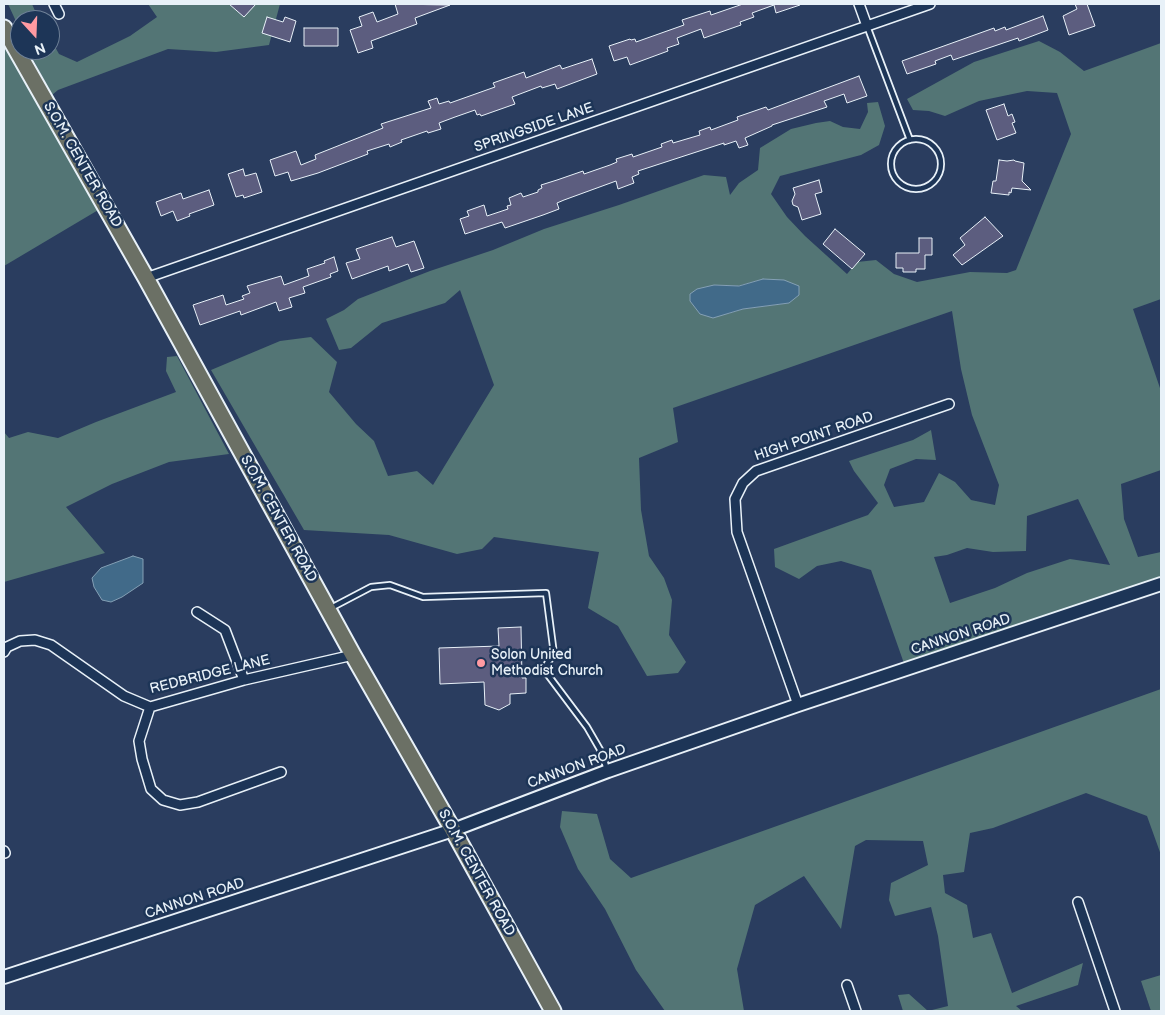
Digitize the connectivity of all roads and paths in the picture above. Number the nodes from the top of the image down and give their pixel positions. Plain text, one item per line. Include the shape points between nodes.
1 (859, 4) edge
2 (930, 4) edge
3 (866, 26) junction
4 (4, 28) edge
5 (910, 140) junction
6 (146, 278) junction
7 (949, 404) dead end
8 (1161, 584) edge
9 (328, 609) junction
10 (197, 612) dead end
11 (4, 652) edge
12 (354, 655) junction
13 (244, 680) junction
14 (798, 705) junction
15 (150, 706) junction
16 (608, 771) junction
17 (280, 772) dead end
18 (453, 830) junction
19 (1078, 902) dead end
20 (4, 978) edge
21 (847, 985) dead end
22 (553, 1011) edge
23 (856, 1011) edge
24 (1115, 1011) edge

1 - 3 street
2 - 3 street, SPRINGSIDE LANE
3 - 5 lane
3 - 6 street, SPRINGSIDE LANE
4 - 6 main road, S.O.M. CENTER ROAD
5 - 5 lane via 926,141 940,155 938,177 925,188 909,188 893,172 893,156 902,144
6 - 9 main road, S.O.M. CENTER ROAD
7 - 14 street, HIGH POINT ROAD via 756,470 740,488 735,499 737,532
8 - 14 main road, CANNON ROAD
9 - 12 main road, S.O.M. CENTER ROAD
9 - 16 lane via 372,587 390,585 423,597 546,593 554,654 546,664 548,675 587,727
10 - 13 street via 225,630
11 - 15 street, REDBRIDGE LANE via 20,641 35,640 51,645 124,696
12 - 13 street, REDBRIDGE LANE
12 - 18 main road, S.O.M. CENTER ROAD
13 - 15 street, REDBRIDGE LANE
14 - 16 main road, CANNON ROAD
15 - 17 street via 139,740 152,789 163,800 180,805 198,802
16 - 18 main road, CANNON ROAD
18 - 20 main road, CANNON ROAD
18 - 22 main road, S.O.M. CENTER ROAD
19 - 24 street
21 - 23 street

